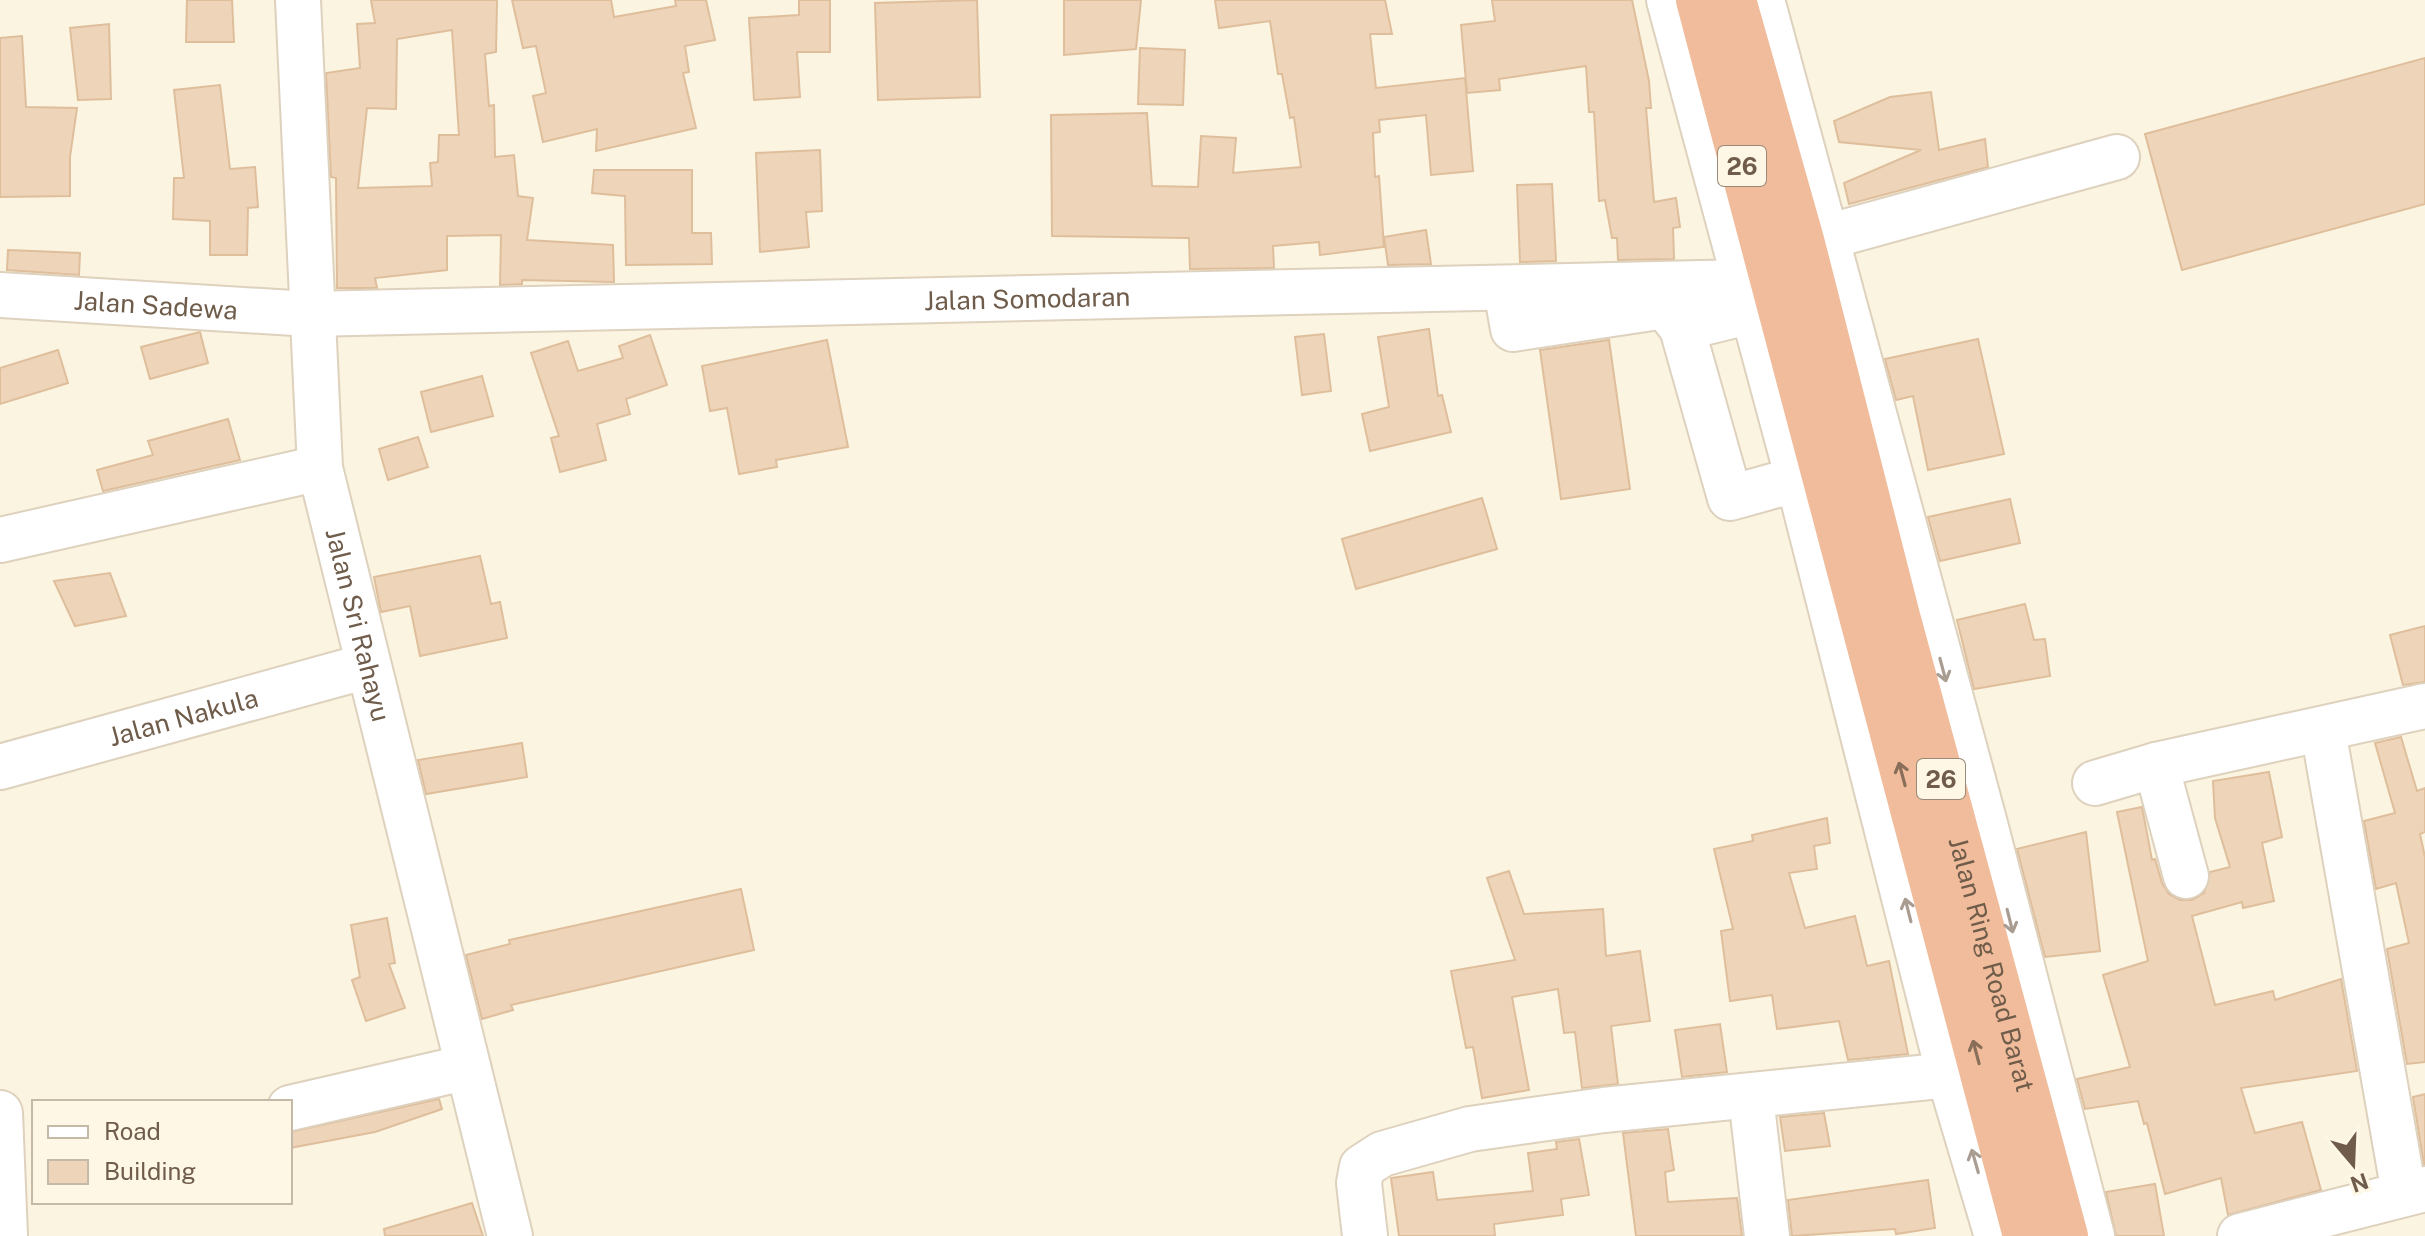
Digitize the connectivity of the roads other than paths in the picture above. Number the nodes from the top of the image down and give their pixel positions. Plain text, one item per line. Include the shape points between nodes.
1 (298, 0) edge
2 (1669, 0) edge
3 (1698, 0) edge
4 (1734, 0) edge
5 (1762, 0) edge
6 (1704, 78) junction
7 (2117, 157) dead end
8 (1827, 237) junction
9 (1506, 289) junction
10 (0, 295) edge
11 (1776, 311) junction
12 (310, 314) junction
13 (1682, 328) junction
14 (320, 468) junction
15 (1798, 479) junction
16 (0, 540) edge
17 (1912, 613) junction
18 (367, 666) junction
19 (2425, 706) edge
20 (2323, 730) junction
21 (2156, 765) junction
22 (0, 767) edge
23 (2095, 783) dead end
24 (2186, 876) dead end
25 (468, 1067) junction
26 (1949, 1075) junction
27 (1751, 1097) junction
28 (292, 1108) edge
29 (0, 1113) edge
30 (2414, 1191) edge
31 (5, 1236) edge
32 (510, 1236) edge
33 (1365, 1236) edge
34 (1767, 1236) edge
35 (1997, 1236) edge
36 (2025, 1236) edge
37 (2066, 1236) edge
38 (2092, 1236) edge
39 (2240, 1236) edge

1 - 12 street, Jalan Sri Rahayu
2 - 6 street
3 - 6 highway, 26
4 - 11 highway, 26
5 - 8 street
6 - 11 highway, 26
6 - 11 street
7 - 8 street
8 - 17 street
9 - 11 street, Jalan Somodaran
9 - 12 street, Jalan Somodaran
9 - 13 street via 1513,329 1665,306
10 - 12 street, Jalan Sadewa
11 - 13 street
11 - 15 street
11 - 17 highway, Jalan Ring Road Barat / 26
36 -> 11 highway, Jalan Ring Road Barat / 26
12 - 14 street, Jalan Sri Rahayu
13 - 15 street via 1730,498
14 - 16 street
14 - 18 street, Jalan Sri Rahayu
26 -> 15 street
17 - 37 highway, Jalan Ring Road Barat / 26
17 -> 38 street
18 - 22 street, Jalan Nakula
18 - 25 street, Jalan Sri Rahayu
19 - 20 street
20 - 21 street
20 - 30 street
21 - 23 street
21 - 24 street
25 - 28 street
25 - 32 street, Jalan Sri Rahayu
26 - 27 street
35 -> 26 street
27 - 33 street via 1470,1129 1382,1154 1362,1167
27 - 34 street
29 - 31 street
30 - 39 street

